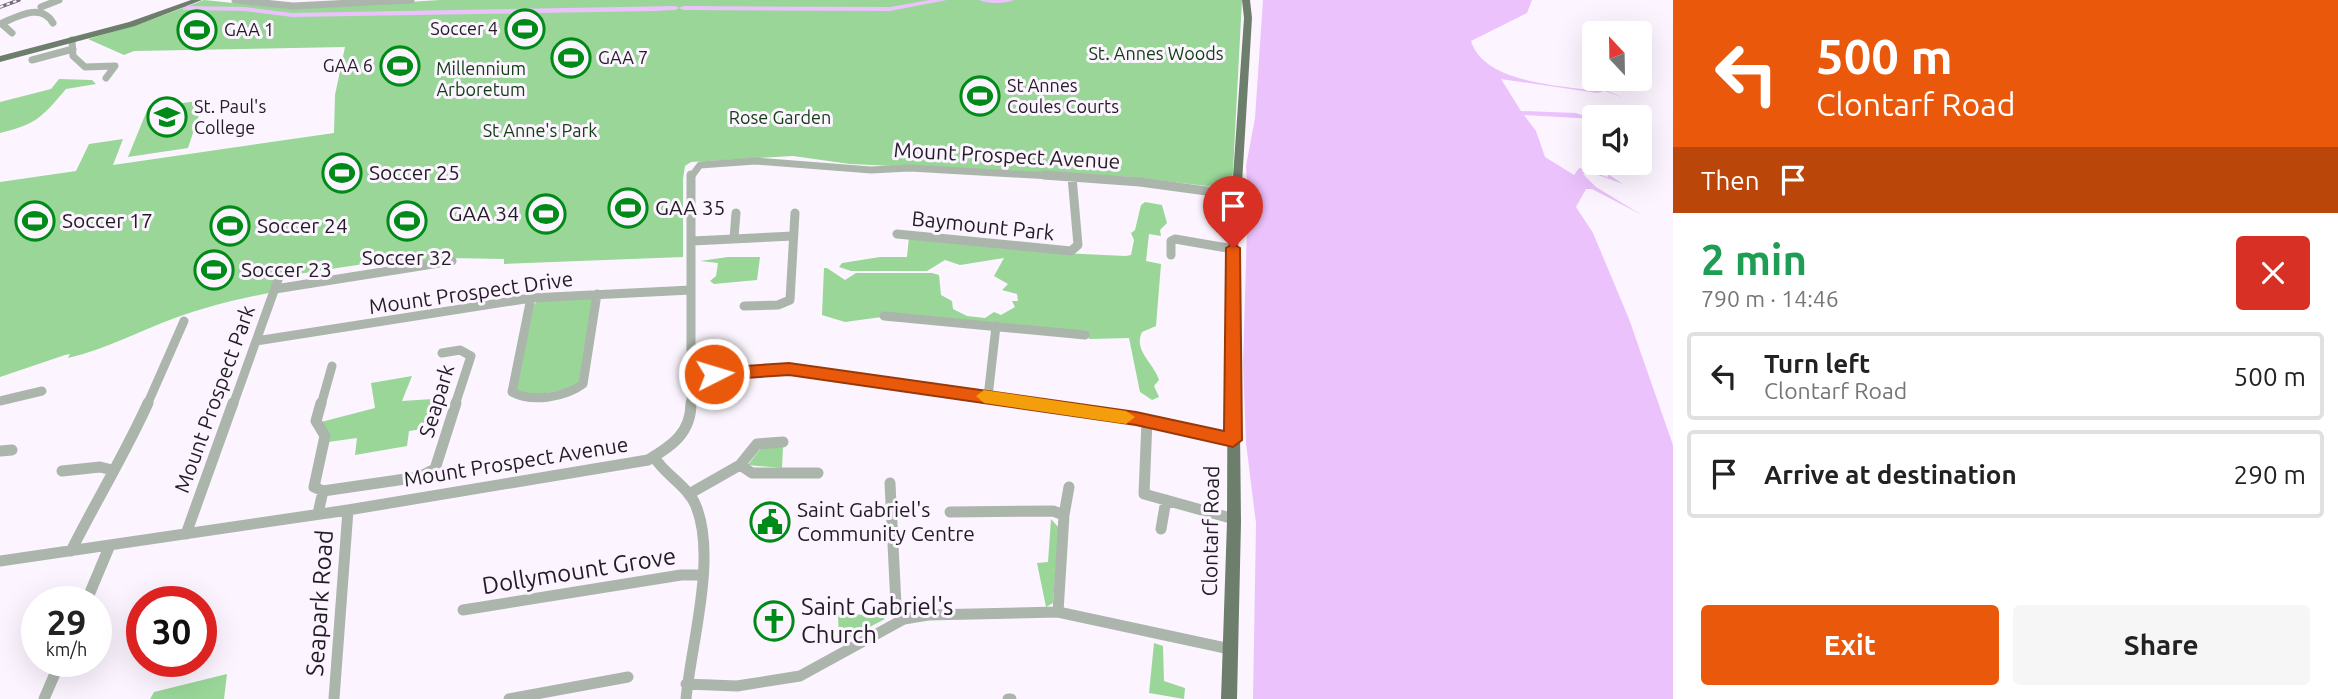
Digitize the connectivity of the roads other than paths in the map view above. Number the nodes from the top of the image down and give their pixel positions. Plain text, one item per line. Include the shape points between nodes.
1 (60, 0) edge
2 (198, 0) edge
3 (235, 0) edge
4 (274, 0) edge
5 (404, 0) edge
6 (411, 0) edge
7 (1247, 0) edge
8 (268, 5) junction
9 (41, 7) dead end
10 (53, 23) dead end
11 (1, 24) edge
12 (12, 33) dead end
13 (72, 45) junction
14 (0, 59) edge
15 (32, 60) dead end
16 (106, 78) dead end
17 (1072, 177) junction
18 (1236, 195) junction
19 (736, 213) dead end
20 (795, 213) dead end
21 (897, 234) dead end
22 (793, 236) junction
23 (734, 237) junction
24 (692, 241) junction
25 (1233, 248) junction
26 (1171, 255) dead end
27 (452, 261) dead end
28 (279, 277) dead end
29 (275, 289) junction
30 (691, 290) junction
31 (597, 294) junction
32 (531, 298) junction
33 (744, 306) dead end
34 (884, 316) dead end
35 (184, 321) dead end
36 (996, 326) junction
37 (1085, 335) dead end
38 (256, 341) junction
39 (442, 354) dead end
40 (332, 366) dead end
41 (690, 376) junction
42 (42, 391) dead end
43 (988, 397) junction
44 (0, 401) edge
45 (1147, 420) junction
46 (1233, 440) junction
47 (783, 442) dead end
48 (654, 457) junction
49 (740, 465) junction
50 (112, 470) junction
51 (62, 471) dead end
52 (818, 473) dead end
53 (419, 477) junction
54 (890, 483) dead end
55 (1069, 487) dead end
56 (323, 491) junction
57 (689, 494) junction
58 (416, 499) junction
59 (1166, 500) junction
60 (320, 509) dead end
61 (348, 509) junction
62 (950, 512) dead end
63 (1063, 515) junction
64 (1234, 519) junction
65 (1161, 529) dead end
66 (186, 534) junction
67 (110, 545) junction
68 (71, 551) junction
69 (0, 561) edge
70 (701, 575) junction
71 (93, 586) edge
72 (463, 610) dead end
73 (1058, 612) junction
74 (904, 619) junction
75 (1230, 649) junction
76 (54, 677) edge
77 (628, 677) dead end
78 (686, 684) junction
79 (567, 694) edge
80 (44, 699) edge
81 (334, 699) edge
82 (509, 699) edge
83 (686, 699) edge
84 (1229, 699) edge

1 - 9 street
2 - 13 main road
3 - 8 street
4 - 8 street
5 - 6 street
5 - 8 street
7 - 18 main road, Clontarf Road
10 - 11 street via 47,13 38,10
11 - 12 street
13 - 14 main road
13 - 15 street
13 - 16 street via 75,60 85,67 116,66
17 - 18 street, Mount Prospect Avenue
17 - 21 street, Baymount Park via 1078,245 1071,251
17 - 24 street, Mount Prospect Avenue via 871,170 755,160 709,163 691,174
18 - 25 main road, Clontarf Road
19 - 23 street
20 - 22 street
22 - 23 street
22 - 33 street via 790,300
23 - 24 street
24 - 30 street, Mount Prospect Avenue
25 - 26 street via 1175,240 1171,241
25 - 46 main road, Clontarf Road
27 - 29 street
28 - 29 street, Mount Prospect Park
29 - 38 street, Mount Prospect Park
30 - 31 street, Mount Prospect Drive
30 - 41 street, Mount Prospect Avenue
31 - 32 street, Mount Prospect Drive
31 - 32 street via 583,384 572,392 523,398 512,392
32 - 38 street, Mount Prospect Drive
34 - 36 street via 895,322
35 - 50 street via 132,439
36 - 37 street
36 - 43 street
38 - 66 street, Mount Prospect Park
39 - 53 street, Seapark via 460,350 471,356 435,468
40 - 56 street via 316,421 325,436 314,487
41 - 43 street via 789,369
41 - 48 street, Mount Prospect Avenue via 688,426 672,446
42 - 44 street
43 - 45 street
45 - 46 street
45 - 59 street via 1144,494
46 - 64 main road, Clontarf Road
47 - 49 street via 757,444
48 - 57 street
48 - 58 street, Mount Prospect Avenue
49 - 52 street via 752,473
49 - 57 street
50 - 51 street
50 - 68 street
53 - 56 street
53 - 58 street
54 - 74 street via 896,605
55 - 63 street
56 - 60 street
57 - 70 street via 702,524
58 - 61 street, Mount Prospect Avenue
59 - 64 street
59 - 65 street
61 - 66 street, Mount Prospect Avenue
61 - 81 street, Seapark Road
62 - 63 street via 1053,511
63 - 73 street
64 - 75 main road, Clontarf Road
66 - 67 street, Mount Prospect Avenue
67 - 68 street, Mount Prospect Avenue
67 - 71 street
68 - 69 street, Mount Prospect Avenue
70 - 72 street, Dollymount Grove
70 - 78 street
73 - 74 street
73 - 75 street
74 - 78 street via 800,676 737,686
75 - 84 main road, Clontarf Road
76 - 80 street
77 - 79 street
78 - 83 street
79 - 82 street

